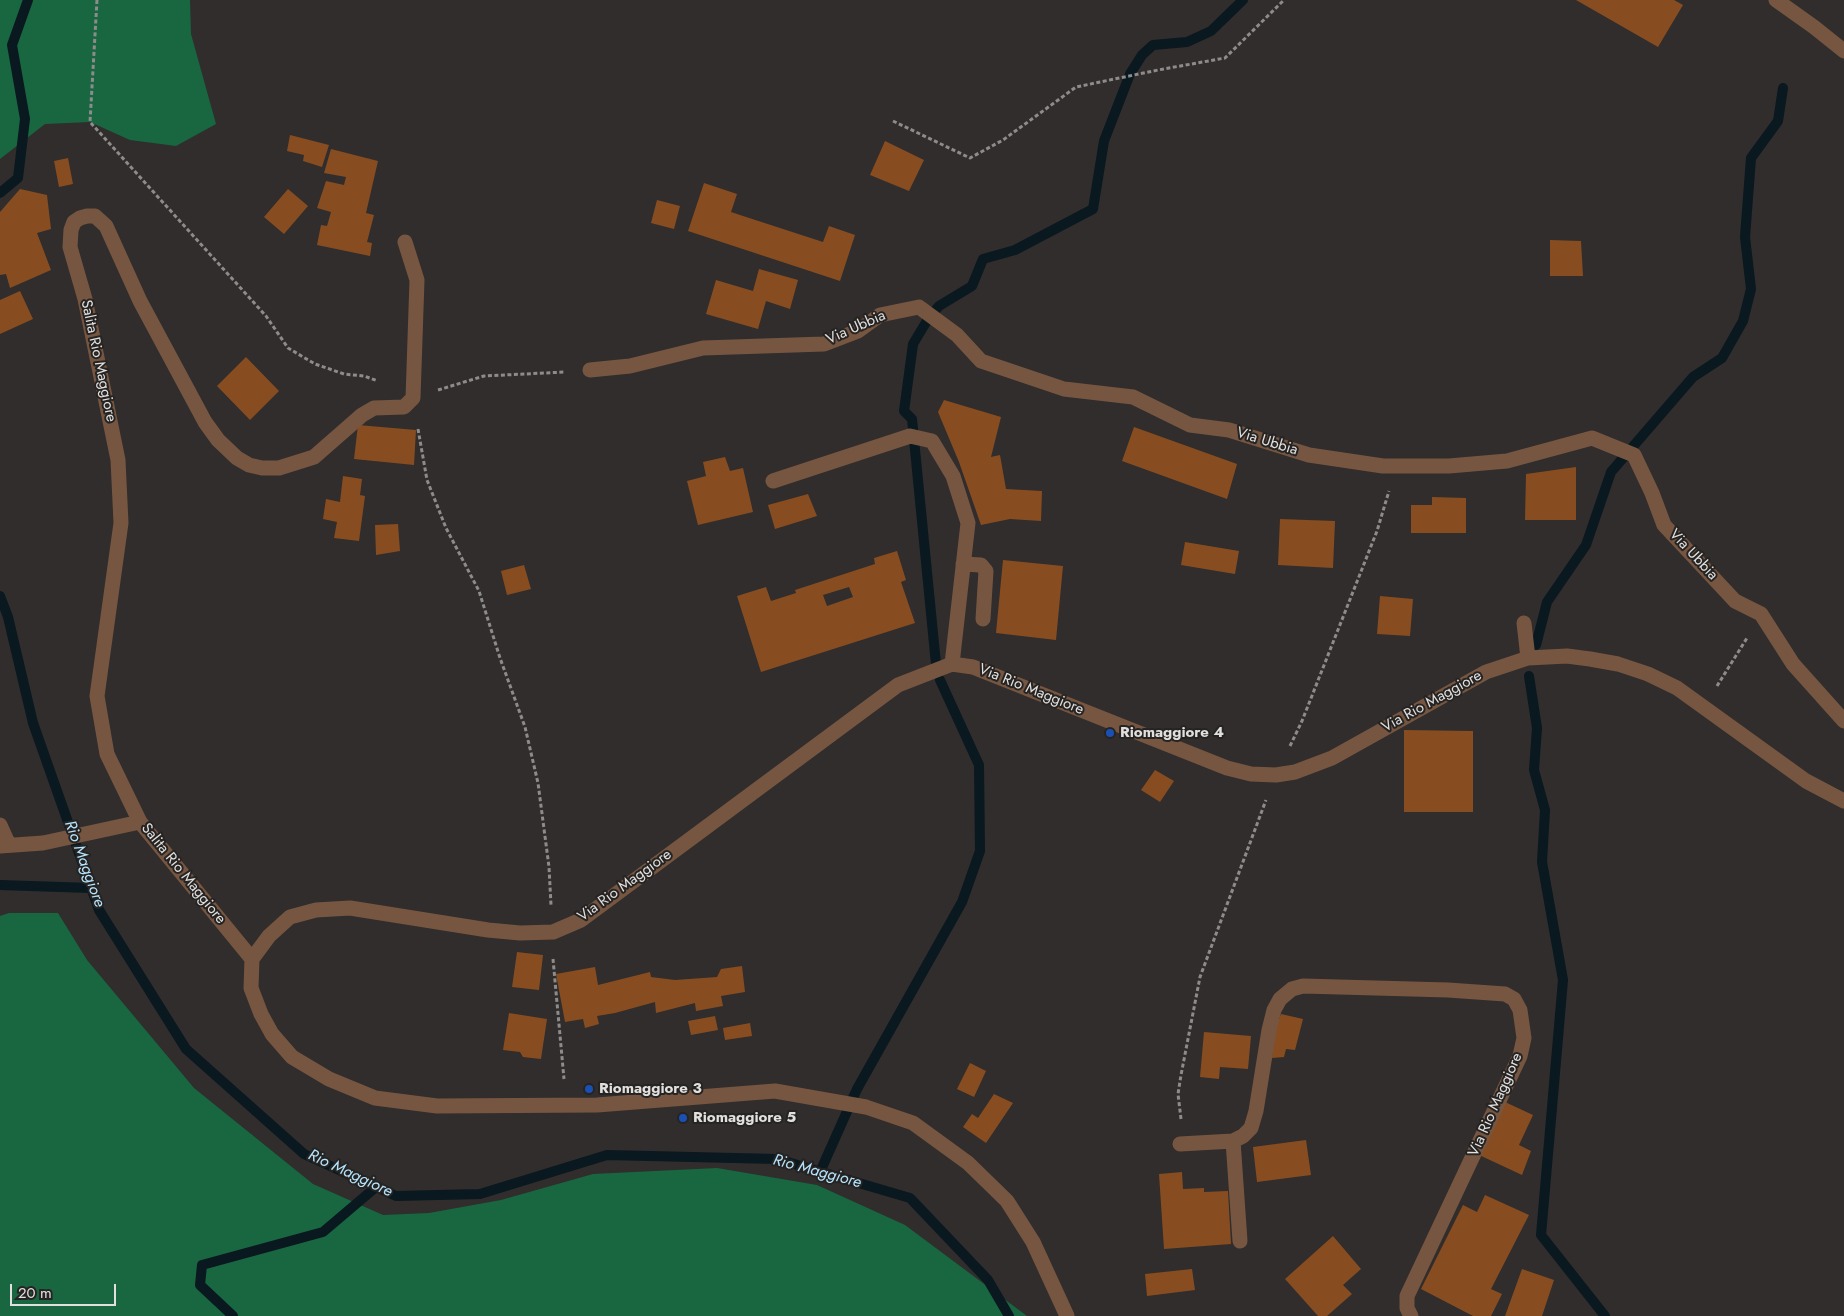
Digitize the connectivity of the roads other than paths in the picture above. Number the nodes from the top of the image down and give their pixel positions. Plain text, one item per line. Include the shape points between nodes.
1 (1776, 0) edge
2 (1844, 51) edge
3 (405, 242) dead end
4 (590, 370) road end
5 (773, 481) dead end
6 (963, 564) junction
7 (983, 619) dead end
8 (1524, 623) dead end
9 (1528, 658) junction
10 (952, 664) junction
11 (1844, 721) edge
12 (1844, 801) edge
13 (140, 822) junction
14 (0, 825) edge
15 (5, 845) edge
16 (252, 959) junction
17 (1233, 1141) junction
18 (1185, 1144) road end
19 (1240, 1241) dead end
20 (1067, 1316) edge
21 (1410, 1316) edge

1 - 2 street
3 - 13 street, Salita Rio Maggiore via 416,280 413,398 404,407 374,408 362,415 314,456 279,468 262,468 236,458 205,422 140,302 106,226 95,216 74,222 70,247 85,298 118,460 121,523 97,696 107,754
4 - 11 street, Via Ubbia via 630,366 702,348 824,344 858,331 880,315 919,307 957,335 981,361 1064,389 1133,397 1190,425 1229,430 1309,455 1383,466 1449,466 1507,461 1592,438 1634,455 1664,525 1735,601 1761,614 1793,664
5 - 6 street via 910,436 932,441 953,476 968,524
6 - 7 street via 981,565 986,571
6 - 10 street
8 - 9 street
9 - 10 street, Via Rio Maggiore via 1486,672 1332,758 1295,772 1276,775 1251,774 1227,768 973,667
9 - 12 street, Via Rio Maggiore via 1567,656 1618,664 1648,674 1676,688 1806,781
10 - 16 street, Via Rio Maggiore via 898,685 581,920 553,932 488,930 350,908 316,910 290,917 268,936
13 - 15 street via 43,843
13 - 16 street, Salita Rio Maggiore
14 - 15 street
16 - 20 street via 251,988 260,1014 292,1057 329,1079 375,1098 437,1106 597,1105 775,1091 866,1107 913,1123 968,1163 1007,1201 1033,1242
17 - 18 street
17 - 19 street
17 - 21 street, Via Rio Maggiore via 1243,1136 1254,1121 1274,1010 1280,998 1292,989 1303,986 1448,990 1505,994 1514,999 1520,1010 1524,1038 1520,1056 1406,1296

